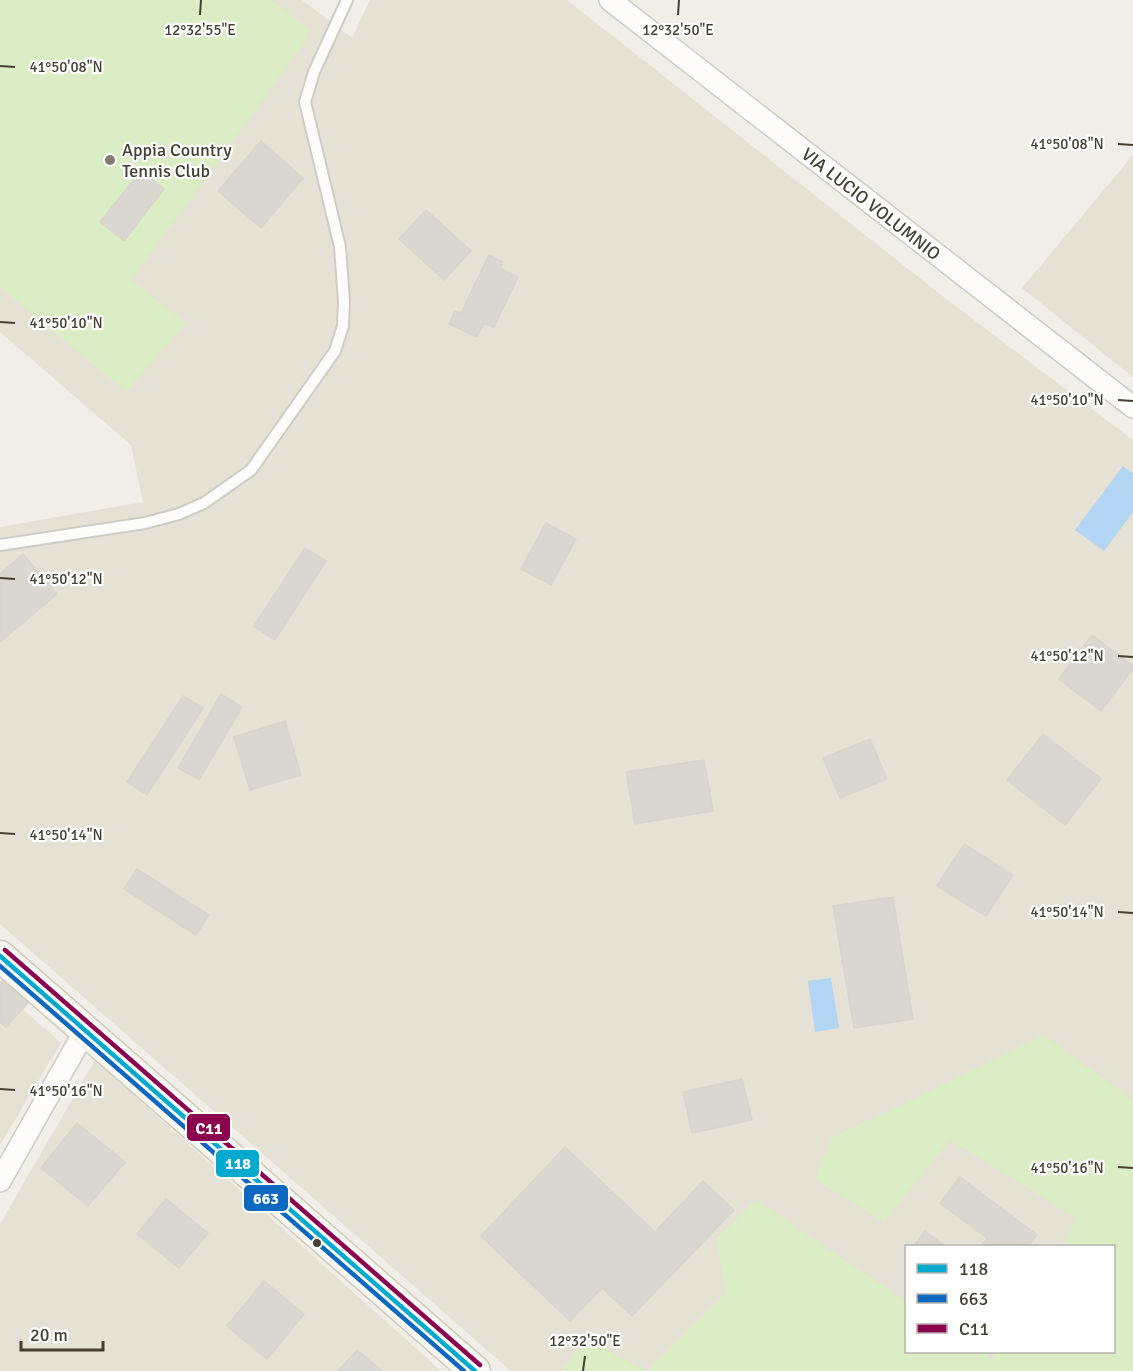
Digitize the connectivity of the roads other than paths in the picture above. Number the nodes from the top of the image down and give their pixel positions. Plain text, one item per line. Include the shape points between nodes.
1 (347, 0) edge
2 (610, 0) edge
3 (1133, 407) edge
4 (0, 545) edge
5 (0, 956) edge
6 (85, 1031) junction
7 (0, 1180) edge
8 (475, 1371) edge

1 - 4 lane via 314,72 305,102 340,247 343,326 335,351 250,470 204,503 145,523
2 - 3 street, VIA LUCIO VOLUMNIO
5 - 6 main road
6 - 7 street
6 - 8 main road

